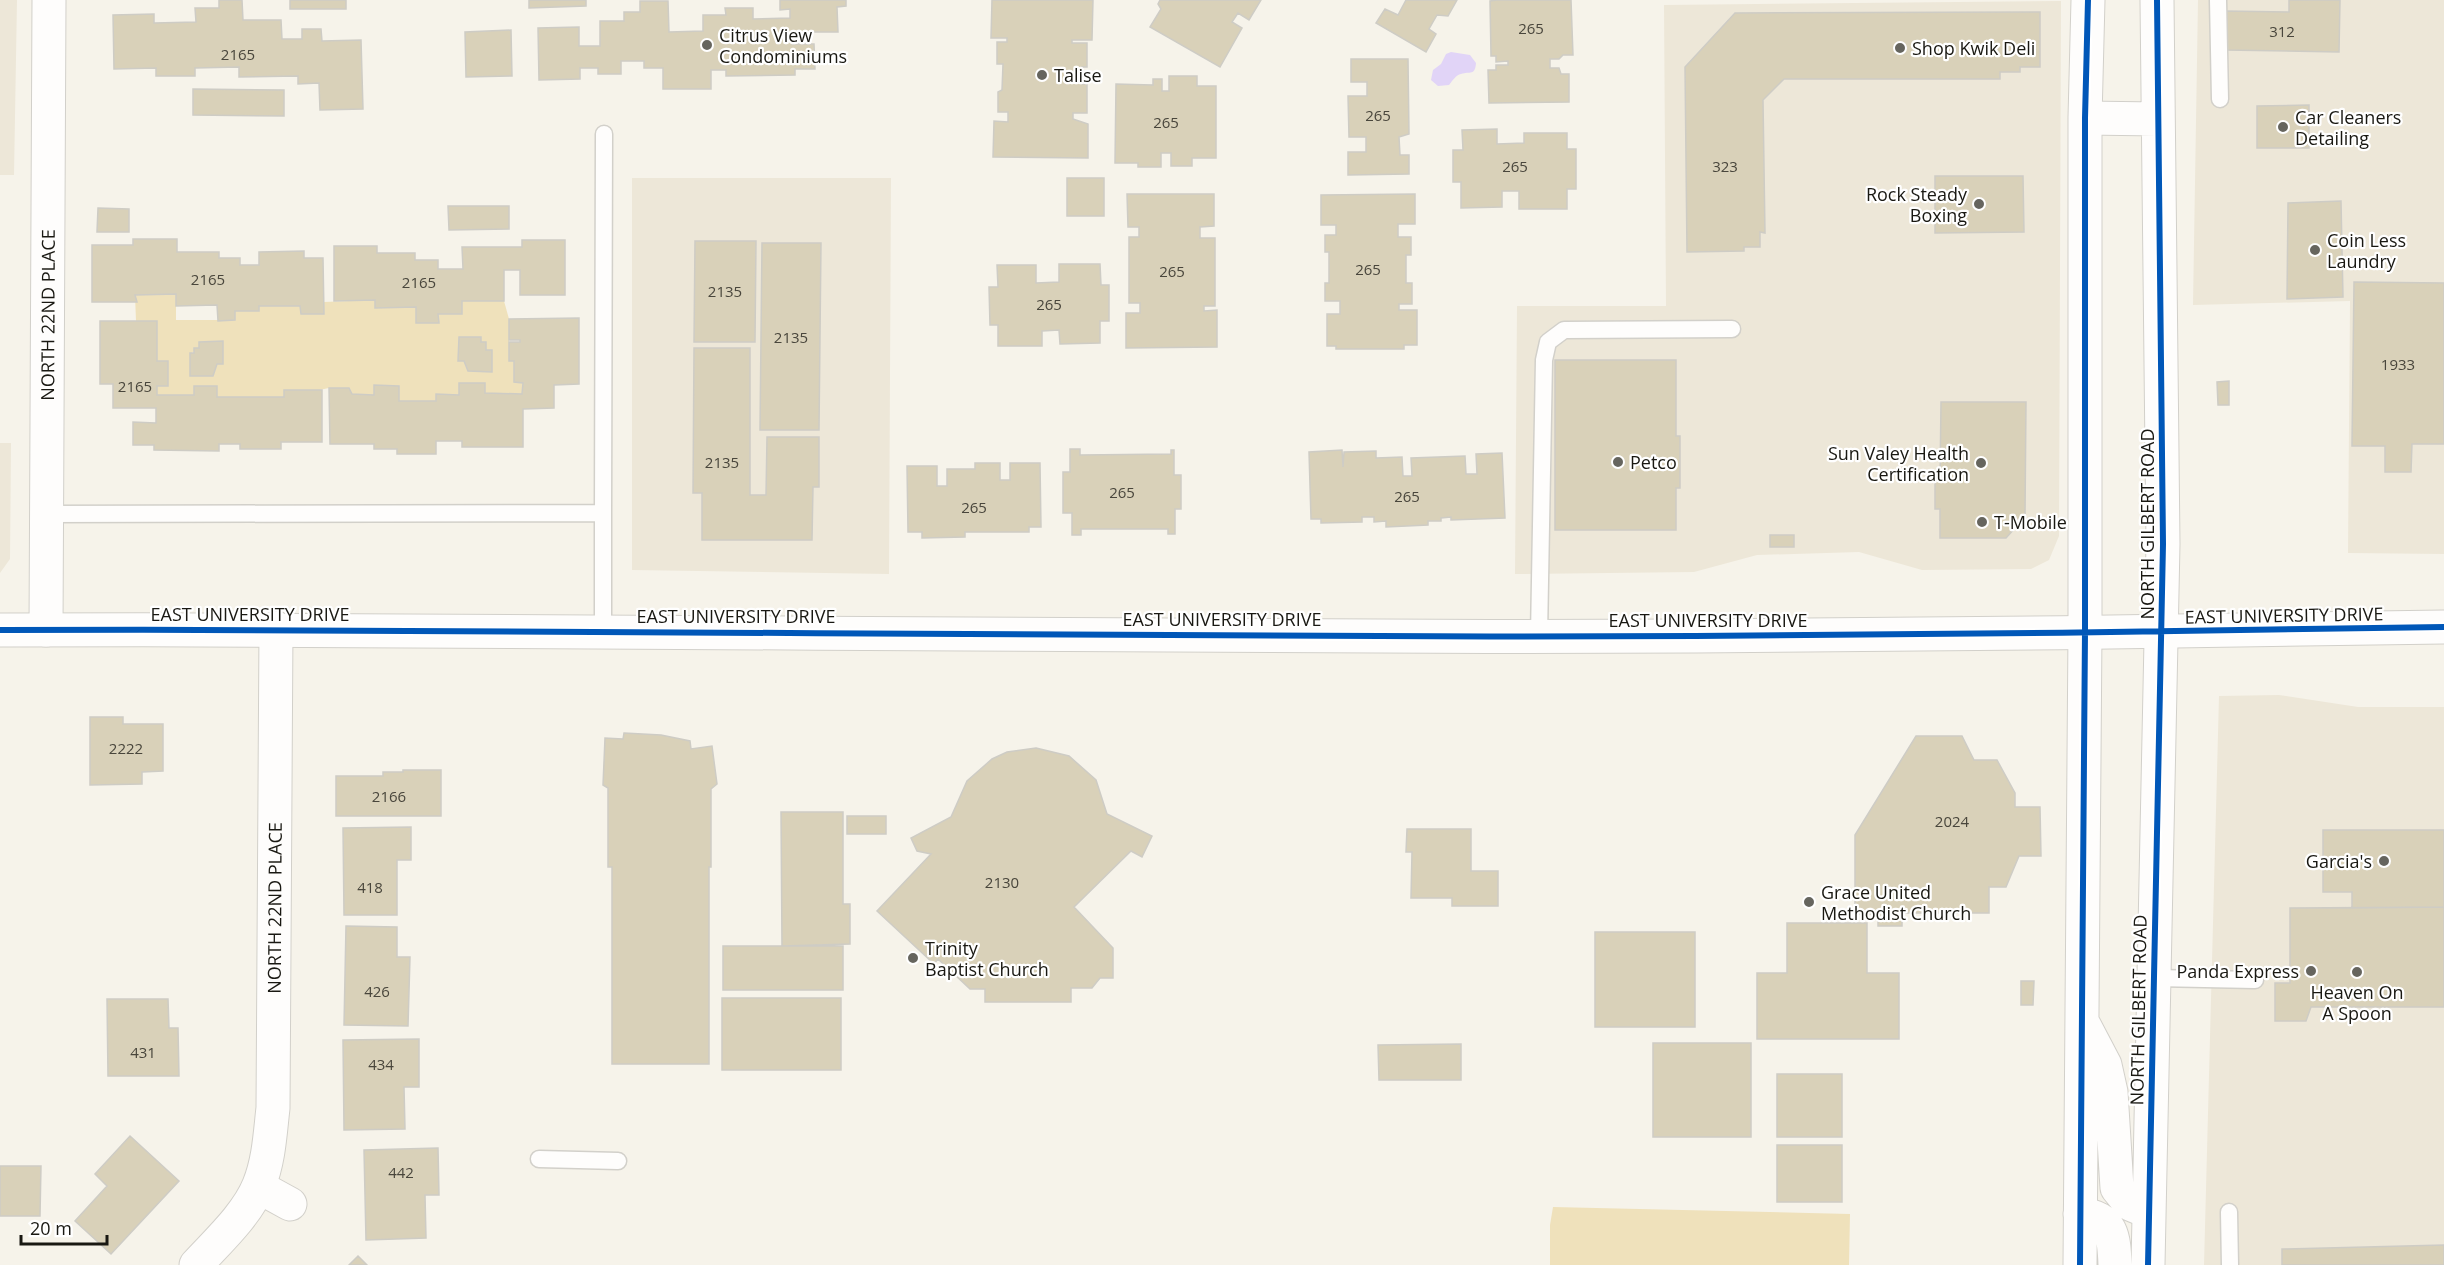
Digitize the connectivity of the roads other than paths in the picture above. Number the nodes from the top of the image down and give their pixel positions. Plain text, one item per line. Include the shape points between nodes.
1 (49, 0) edge
2 (2088, 0) edge
3 (2157, 0) edge
4 (2218, 0) edge
5 (2220, 99) dead end
6 (2085, 118) junction
7 (2158, 119) junction
8 (604, 134) dead end
9 (1732, 329) dead end
10 (603, 513) junction
11 (46, 514) junction
12 (2444, 627) edge
13 (276, 628) junction
14 (0, 630) edge
15 (46, 630) junction
16 (603, 630) junction
17 (2085, 631) junction
18 (2161, 633) junction
19 (1539, 636) junction
20 (2154, 978) junction
21 (2255, 980) dead end
22 (2082, 1021) junction
23 (539, 1159) dead end
24 (618, 1161) dead end
25 (259, 1187) junction
26 (290, 1204) dead end
27 (2149, 1212) junction
28 (2229, 1212) dead end
29 (2080, 1214) junction
30 (196, 1265) edge
31 (2080, 1265) edge
32 (2115, 1265) edge
33 (2148, 1265) edge
34 (2230, 1265) edge

1 - 11 main road, NORTH 22ND PLACE
2 - 6 main road
3 - 7 main road, NORTH GILBERT ROAD
4 - 5 lane
6 - 7 main road
6 - 17 main road
7 - 18 main road, NORTH GILBERT ROAD
8 - 10 lane
9 - 19 lane via 1564,330 1548,342 1544,360
10 - 11 lane
10 - 16 lane
11 - 15 main road, NORTH 22ND PLACE
12 - 18 main road, EAST UNIVERSITY DRIVE
13 - 15 main road, EAST UNIVERSITY DRIVE
13 - 16 main road, EAST UNIVERSITY DRIVE
13 - 25 main road, NORTH 22ND PLACE via 273,1108 269,1153
14 - 15 main road, EAST UNIVERSITY DRIVE
16 - 19 main road, EAST UNIVERSITY DRIVE
17 - 18 main road, EAST UNIVERSITY DRIVE
17 - 19 main road, EAST UNIVERSITY DRIVE
17 - 22 main road
18 - 20 main road, NORTH GILBERT ROAD
20 - 21 lane
20 - 27 main road, NORTH GILBERT ROAD
22 - 27 main road via 2105,1065 2111,1092 2117,1188 2130,1204
22 - 29 main road
23 - 24 lane
25 - 26 main road
25 - 30 main road, NORTH 22ND PLACE via 238,1218
27 - 33 main road, NORTH GILBERT ROAD
28 - 34 lane
29 - 31 main road
29 - 32 main road via 2107,1224 2114,1244

